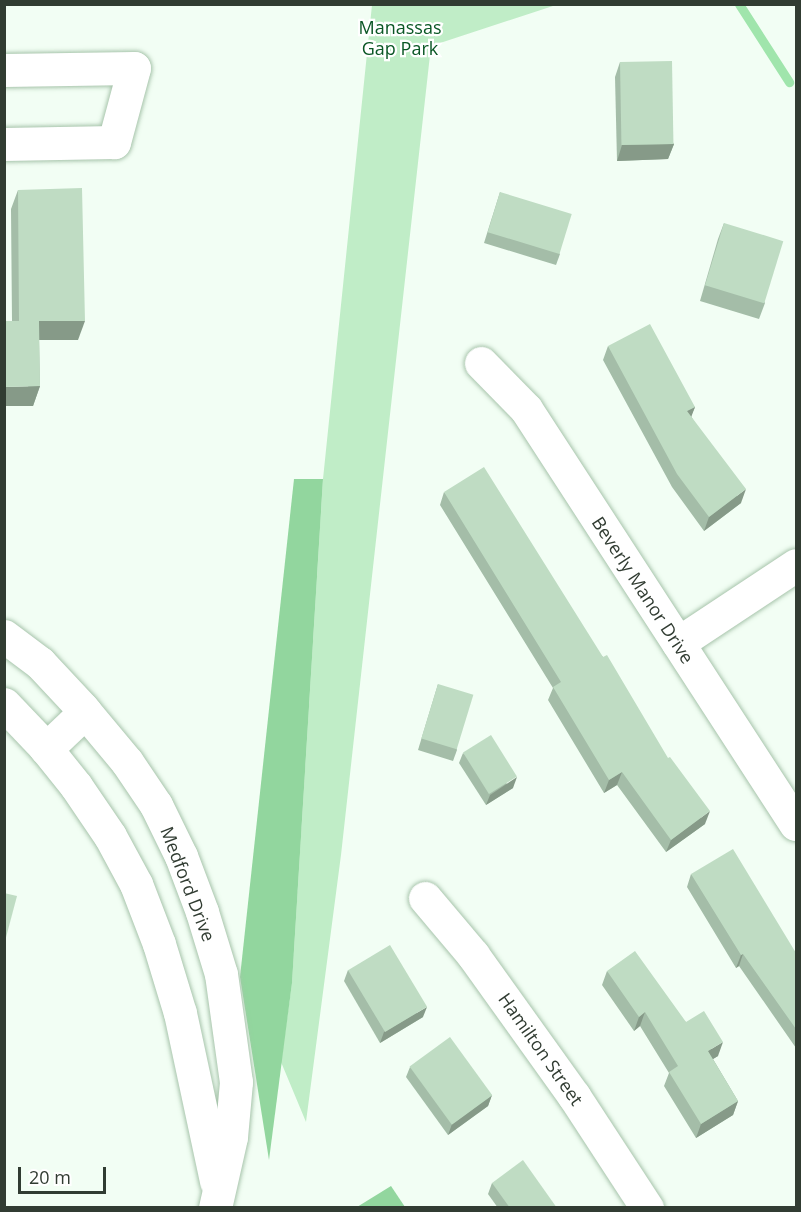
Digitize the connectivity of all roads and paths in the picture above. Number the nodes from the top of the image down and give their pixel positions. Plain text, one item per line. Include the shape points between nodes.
1 (4, 70) edge
2 (4, 144) edge
3 (481, 363) dead end
4 (796, 565) edge
5 (4, 636) edge
6 (678, 643) junction
7 (4, 704) edge
8 (85, 712) junction
9 (46, 749) junction
10 (796, 824) edge
11 (425, 898) dead end
12 (216, 1198) edge
13 (646, 1208) edge

1 - 2 street via 134,68 114,142
3 - 6 street, Beverly Manor Drive via 526,409
4 - 6 street
5 - 8 street, Medford Drive via 40,663
6 - 10 street, Beverly Manor Drive
7 - 9 street, Medford Drive
8 - 9 street
8 - 12 street, Medford Drive via 127,762 156,806 181,856 221,974 236,1082 231,1137
9 - 12 street, Medford Drive via 110,836 136,884 159,944 183,1024
11 - 13 street, Hamilton Street via 500,992 574,1096

